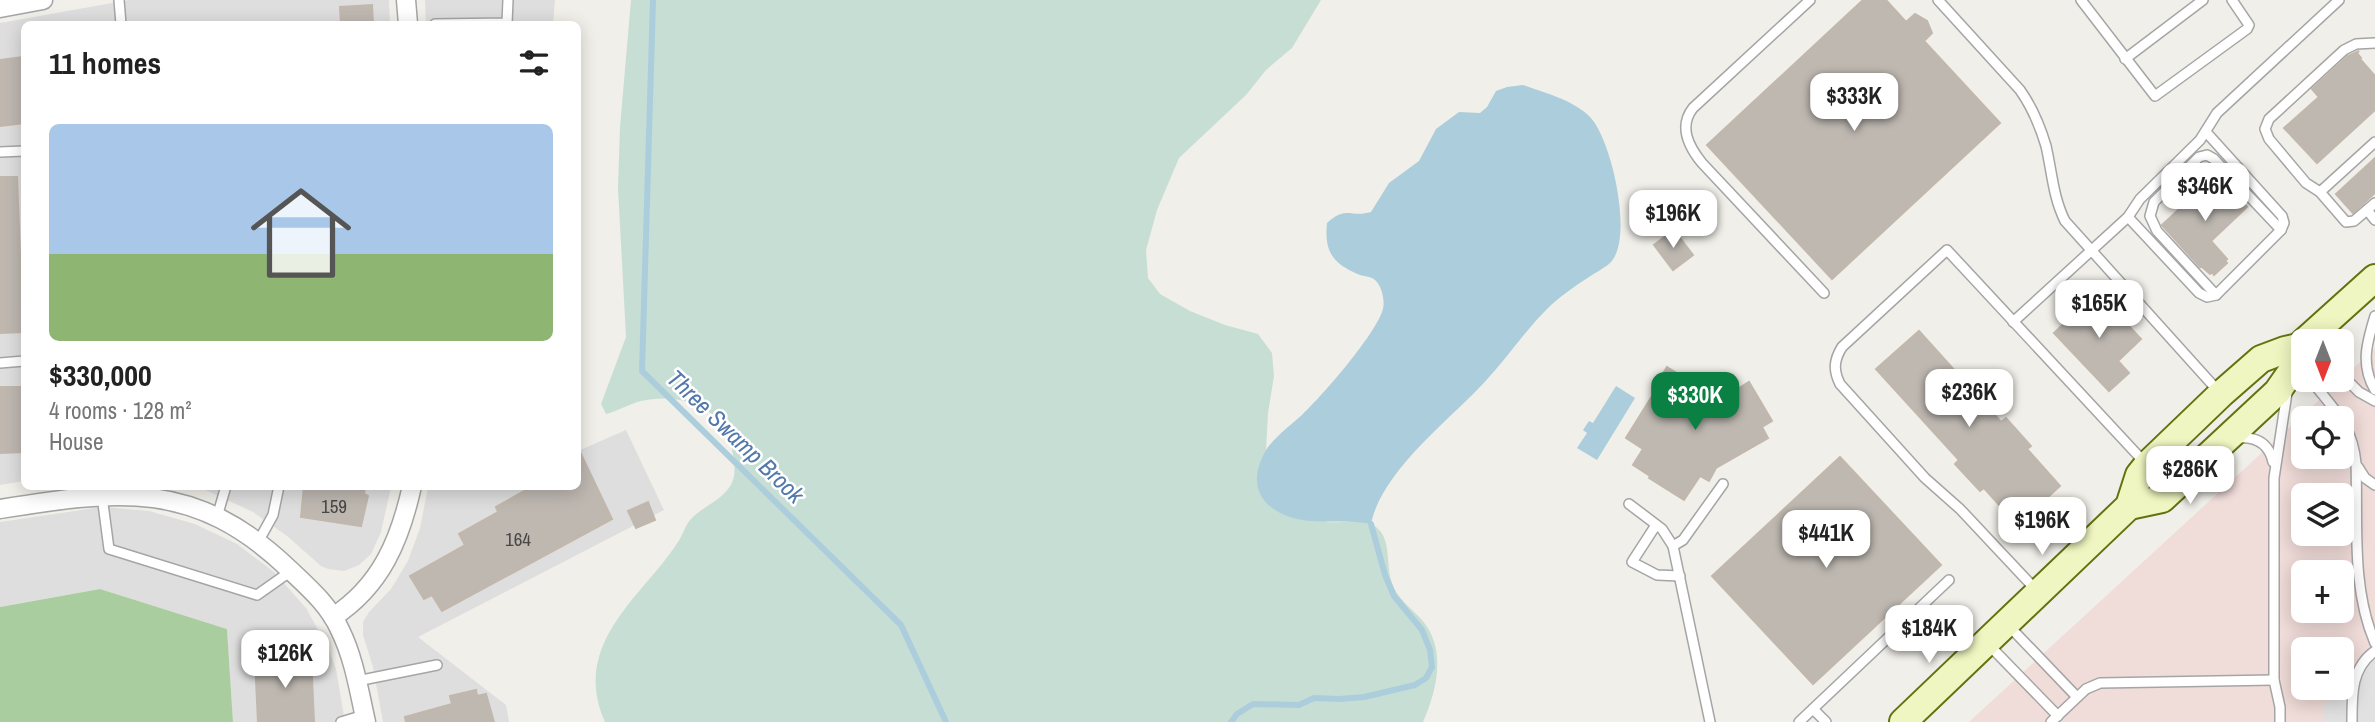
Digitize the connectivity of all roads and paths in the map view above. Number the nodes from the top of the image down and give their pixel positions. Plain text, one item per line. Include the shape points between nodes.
1 (43, 0) edge
2 (119, 0) edge
3 (406, 0) edge
4 (508, 0) edge
5 (1810, 0) edge
6 (1938, 0) edge
7 (2081, 0) edge
8 (2203, 0) edge
9 (2232, 0) edge
10 (2339, 0) edge
11 (0, 8) edge
12 (121, 21) edge
13 (408, 21) edge
14 (507, 21) edge
15 (2375, 43) edge
16 (2125, 59) junction
17 (2209, 136) junction
18 (2375, 142) edge
19 (21, 150) edge
20 (0, 152) edge
21 (2214, 159) junction
22 (2320, 192) junction
23 (2375, 203) edge
24 (2367, 211) junction
25 (2128, 217) junction
26 (2375, 220) edge
27 (2281, 230) junction
28 (2091, 251) junction
29 (2375, 278) edge
30 (1824, 293) dead end
31 (2216, 295) junction
32 (2375, 316) edge
33 (2013, 322) junction
34 (2327, 329) edge
35 (2291, 357) edge
36 (21, 361) edge
37 (0, 363) edge
38 (2291, 372) edge
39 (2354, 387) edge
40 (2375, 390) edge
41 (2293, 392) edge
42 (2325, 392) edge
43 (2221, 394) junction
44 (2375, 401) edge
45 (2220, 446) junction
46 (2356, 463) junction
47 (2147, 465) junction
48 (2274, 478) junction
49 (1723, 484) dead end
50 (2375, 485) edge
51 (225, 490) edge
52 (278, 490) edge
53 (411, 490) edge
54 (143, 491) edge
55 (102, 495) junction
56 (1629, 505) dead end
57 (2129, 506) junction
58 (0, 509) edge
59 (217, 517) junction
60 (1656, 525) junction
61 (258, 542) junction
62 (1673, 546) junction
63 (290, 571) junction
64 (1680, 576) junction
65 (1948, 580) dead end
66 (2039, 593) junction
67 (333, 617) junction
68 (2007, 623) junction
69 (1987, 642) junction
70 (2375, 643) edge
71 (2375, 651) edge
72 (437, 665) dead end
73 (2274, 680) junction
74 (356, 681) junction
75 (2077, 697) junction
76 (1813, 709) junction
77 (365, 718) edge
78 (2054, 719) edge
79 (341, 722) edge
80 (1710, 722) edge
81 (1799, 722) edge
82 (1826, 722) edge
83 (1903, 722) edge
84 (2280, 722) edge
85 (2352, 722) edge

1 - 11 street
2 - 12 lane
3 - 13 street
4 - 14 lane
5 - 30 lane via 1693,108 1685,125 1702,163
6 - 28 lane via 2027,100 2043,136 2060,212
7 - 16 lane
8 - 16 lane
9 - 16 lane via 2248,20 2247,29 2159,95 2152,94
10 - 17 lane via 2217,113
15 - 22 lane via 2344,50 2266,124 2265,134 2306,183
17 - 21 lane
17 - 25 lane via 2140,199
17 - 27 lane via 2282,216
18 - 22 lane
19 - 20 lane
21 - 27 lane
21 - 31 lane via 2199,157 2154,202 2150,216 2157,231
22 - 24 lane via 2346,222 2354,222
23 - 24 lane
24 - 26 lane
25 - 28 lane
25 - 31 lane via 2199,293
27 - 31 lane
28 - 33 lane
28 - 43 lane
29 - 34 main road
32 - 40 lane via 2365,359
33 - 47 lane
33 - 66 lane via 1947,250 1842,347 1835,366 1840,384
35 - 43 main road via 2261,359
36 - 37 lane
38 - 45 main road via 2277,392
39 - 44 lane
41 - 48 lane
42 - 46 lane via 2347,426
43 - 47 main road
45 - 48 lane via 2246,437 2262,442 2271,454
45 - 57 main road via 2162,499
46 - 50 lane
46 - 70 lane via 2360,589
47 - 57 main road
48 - 73 lane
49 - 62 lane via 1683,540
51 - 59 lane
52 - 61 lane via 273,515
53 - 67 street via 384,566 362,594
54 - 55 street
54 - 59 street
55 - 58 street
55 - 63 lane via 109,549 257,595
56 - 60 lane
57 - 66 main road
59 - 61 street
60 - 62 lane
60 - 64 lane via 1632,562 1657,575
61 - 63 street
62 - 64 lane
63 - 67 street
64 - 80 lane
65 - 76 lane
66 - 68 main road
67 - 74 street via 345,639
68 - 69 main road
68 - 75 lane
69 - 78 lane
69 - 83 main road
71 - 85 lane via 2356,676
72 - 74 lane
73 - 75 lane via 2103,682
73 - 84 lane
74 - 77 street
75 - 78 lane
76 - 81 lane
76 - 82 lane
77 - 79 lane

